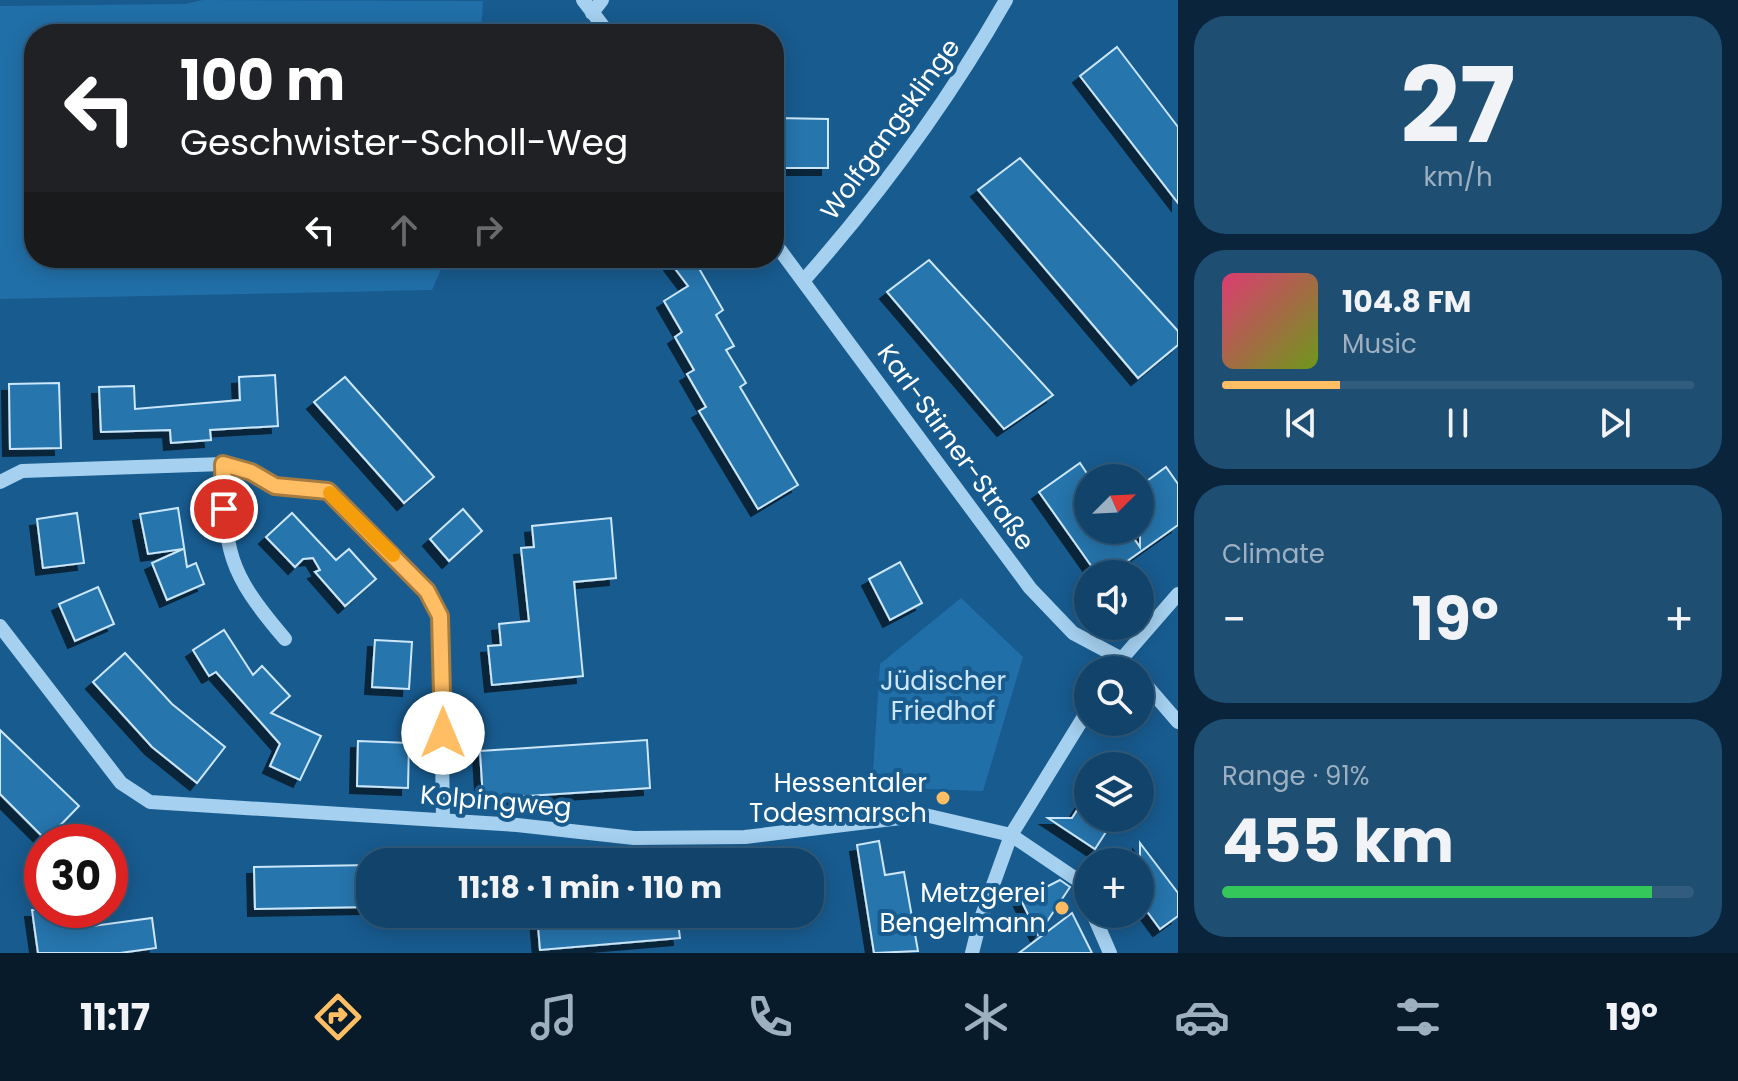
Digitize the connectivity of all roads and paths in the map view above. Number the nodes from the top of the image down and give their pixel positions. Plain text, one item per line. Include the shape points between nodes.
1 (602, 0) edge
2 (1006, 0) edge
3 (588, 6) edge
4 (602, 24) edge
5 (784, 255) edge
6 (804, 280) junction
7 (223, 464) junction
8 (0, 482) edge
9 (1178, 594) edge
10 (0, 626) edge
11 (285, 639) dead end
12 (1105, 656) edge
13 (1123, 656) edge
14 (1154, 694) edge
15 (1178, 722) edge
16 (1074, 733) edge
17 (443, 820) junction
18 (1011, 835) junction
19 (1074, 878) edge
20 (1099, 928) edge
21 (972, 953) edge
22 (1110, 953) edge

1 - 3 street
2 - 6 street, Wolfgangsklinge via 938,109 862,215
3 - 4 street
5 - 6 street, Karl-Stirner-Straße
6 - 12 street, Karl-Stirner-Straße via 1030,588 1073,633
7 - 8 street via 22,471
7 - 11 street via 229,556 248,596
7 - 17 street via 275,486 328,491 427,591 440,616 443,645
9 - 13 street
10 - 17 street, Kolpingweg via 121,783 150,802
14 - 15 street
16 - 18 street
17 - 18 street, Kolpingweg via 634,838 729,837 925,815
18 - 19 street, Kolpingweg
18 - 21 street
20 - 22 street

